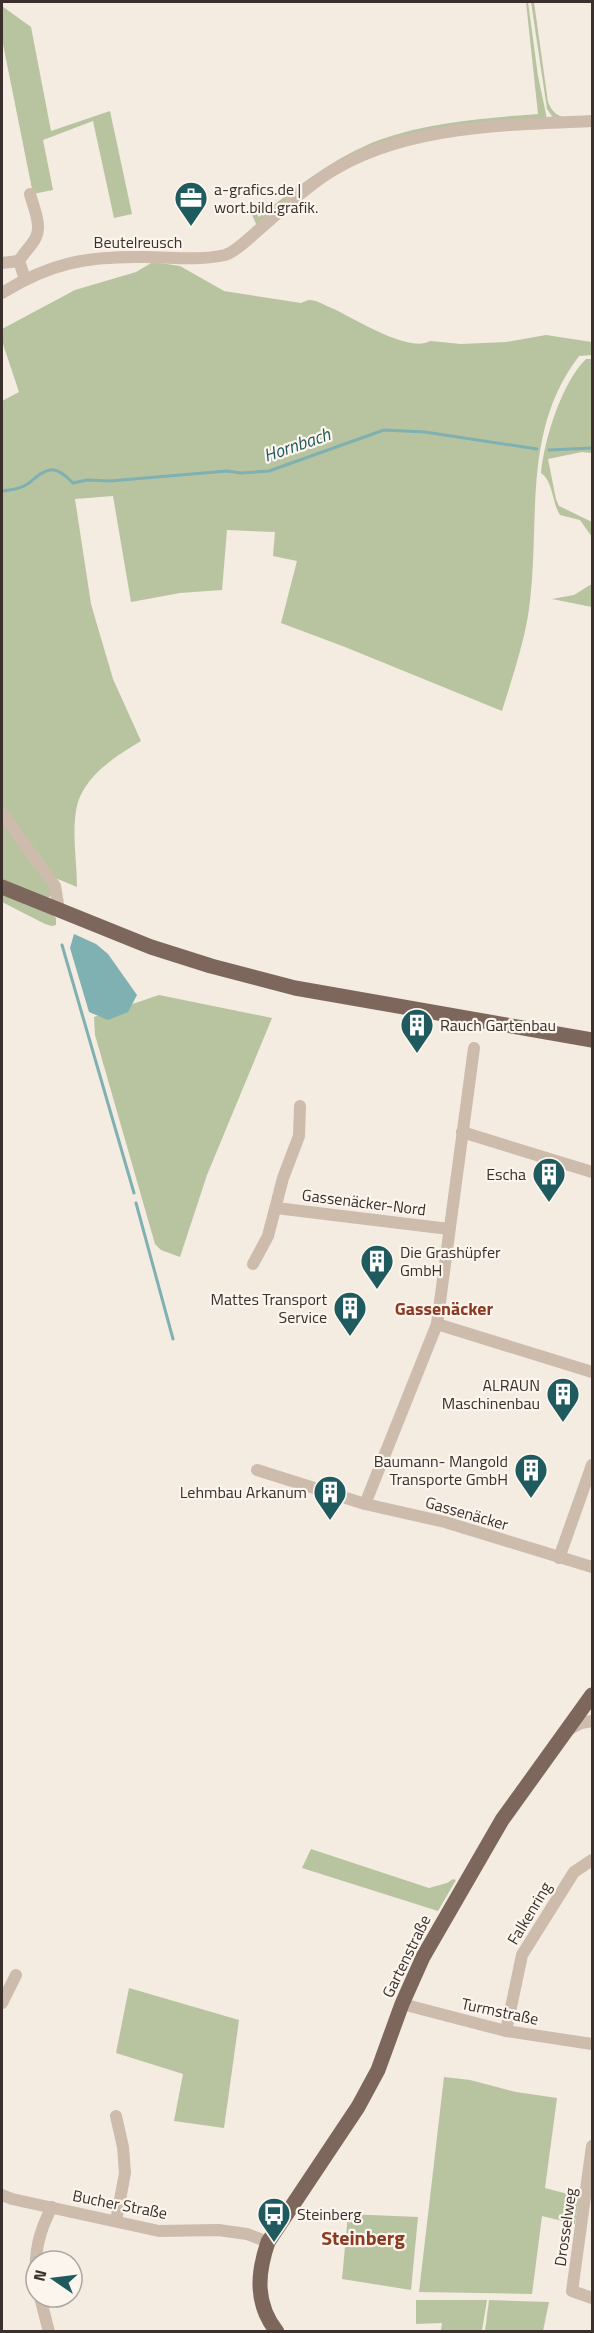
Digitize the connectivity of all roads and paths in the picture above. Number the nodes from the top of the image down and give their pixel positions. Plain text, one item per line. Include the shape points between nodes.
1 (592, 121) edge
2 (30, 194) dead end
3 (19, 261) junction
4 (2, 263) edge
5 (25, 279) junction
6 (2, 293) edge
7 (2, 813) edge
8 (2, 887) edge
9 (59, 910) junction
10 (592, 1040) edge
11 (474, 1048) dead end
12 (300, 1106) dead end
13 (462, 1132) junction
14 (592, 1172) edge
15 (276, 1208) junction
16 (449, 1229) junction
17 (253, 1264) dead end
18 (437, 1324) junction
19 (592, 1372) edge
20 (592, 1465) edge
21 (257, 1470) dead end
22 (365, 1504) junction
23 (560, 1558) junction
24 (592, 1567) edge
25 (592, 1697) edge
26 (592, 1721) edge
27 (565, 1732) junction
28 (592, 1860) edge
29 (16, 1975) dead end
30 (2, 2002) edge
31 (402, 2004) junction
32 (506, 2031) junction
33 (592, 2044) edge
34 (117, 2116) dead end
35 (592, 2146) edge
36 (2, 2195) edge
37 (52, 2207) junction
38 (116, 2222) junction
39 (268, 2242) junction
40 (36, 2249) edge
41 (592, 2298) edge
42 (43, 2309) edge
43 (49, 2331) edge
44 (278, 2331) edge

1 - 5 street, Beutelreusch via 465,129 406,141 326,175 228,254 197,259 88,258 51,267
2 - 3 street via 39,229
3 - 4 street
3 - 5 street
5 - 6 street, Beutelreusch
7 - 9 street via 55,886
8 - 9 main road
9 - 10 main road via 151,947 251,977
11 - 13 street
12 - 15 street, Gassenäcker-Nord via 299,1136
13 - 14 street
13 - 16 street
15 - 16 street, Gassenäcker-Nord
15 - 17 street, Gassenäcker-Nord via 268,1236
16 - 18 street
18 - 19 street
18 - 22 street
20 - 23 street
21 - 22 street, Gassenäcker
22 - 23 street, Gassenäcker via 445,1522
23 - 24 street, Gassenäcker
25 - 27 main road, Gartenstraße
26 - 27 street
27 - 31 main road, Gartenstraße via 502,1820 423,1957
28 - 32 street, Falkenring via 574,1872 522,1955
29 - 30 street
31 - 32 street, Turmstraße
31 - 39 main road, Gartenstraße via 378,2070 358,2107
32 - 33 street, Turmstraße
34 - 38 street via 125,2173
35 - 41 street, Drosselweg via 572,2291
36 - 37 street, Bucher Straße
37 - 38 street, Bucher Straße
37 - 40 street via 41,2227
38 - 39 street, Bucher Straße via 159,2230 218,2230
39 - 44 main road, Gartenstraße via 259,2280 266,2312
42 - 43 street

